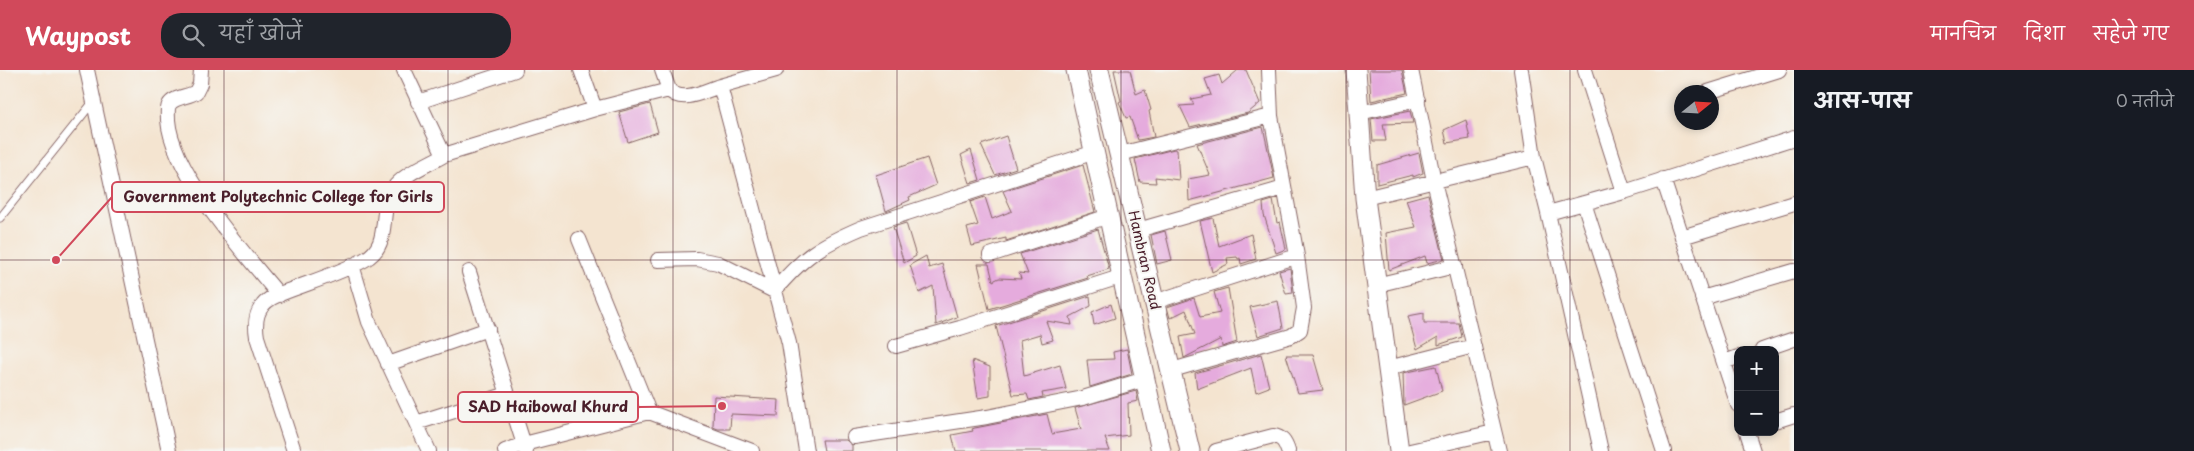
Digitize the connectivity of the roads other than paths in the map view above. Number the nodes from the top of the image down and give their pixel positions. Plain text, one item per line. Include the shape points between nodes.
1 (87, 70) edge
2 (201, 70) edge
3 (404, 70) edge
4 (515, 70) edge
5 (581, 70) edge
6 (662, 70) edge
7 (776, 70) edge
8 (1076, 70) edge
9 (1100, 70) edge
10 (1269, 70) edge
11 (1356, 70) edge
12 (1412, 70) edge
13 (1521, 70) edge
14 (1585, 70) edge
15 (1779, 70) edge
16 (496, 73) edge
17 (757, 73) edge
18 (720, 86) junction
19 (1719, 89) edge
20 (669, 90) junction
21 (1418, 100) junction
22 (93, 101) junction
23 (418, 102) junction
24 (594, 109) junction
25 (1359, 113) junction
26 (1271, 116) junction
27 (1794, 138) edge
28 (1095, 152) junction
29 (1120, 154) junction
30 (444, 155) junction
31 (1534, 157) junction
32 (1663, 179) junction
33 (1434, 181) junction
34 (1284, 188) junction
35 (1624, 192) junction
36 (1365, 198) junction
37 (1584, 203) junction
38 (1794, 203) edge
39 (1548, 213) junction
40 (1109, 216) junction
41 (0, 218) edge
42 (1138, 230) junction
43 (1682, 237) junction
44 (579, 239) dead end
45 (990, 256) dead end
46 (1297, 256) junction
47 (658, 260) dead end
48 (352, 266) junction
49 (1455, 266) junction
50 (1794, 271) edge
51 (469, 272) dead end
52 (1122, 276) junction
53 (1376, 285) junction
54 (774, 291) junction
55 (279, 295) junction
56 (1702, 298) junction
57 (1154, 302) junction
58 (488, 329) junction
59 (1794, 339) edge
60 (896, 346) dead end
61 (1474, 346) junction
62 (1774, 346) edge
63 (1734, 359) edge
64 (1724, 362) junction
65 (388, 364) junction
66 (1388, 368) junction
67 (1172, 370) junction
68 (1145, 379) junction
69 (1734, 393) edge
70 (508, 394) junction
71 (649, 412) junction
72 (1794, 415) edge
73 (1779, 420) edge
74 (416, 423) junction
75 (1494, 432) junction
76 (1748, 436) edge
77 (854, 437) dead end
78 (525, 448) edge
79 (169, 451) edge
80 (294, 451) edge
81 (429, 451) edge
82 (505, 451) edge
83 (752, 451) edge
84 (806, 451) edge
85 (1161, 451) edge
86 (1190, 451) edge
87 (1216, 451) edge
88 (1288, 451) edge
89 (1399, 451) edge
90 (1410, 451) edge
91 (1499, 451) edge
92 (1601, 451) edge
93 (1664, 451) edge
94 (1753, 451) edge

1 - 22 street
2 - 55 street via 196,92 172,101 168,106 168,123 177,153 227,231
3 - 23 street
4 - 16 street
5 - 24 street
6 - 20 street
7 - 17 street
8 - 28 main road, Hambran Road
9 - 29 main road, Hambran Road
10 - 26 street
11 - 25 main road
12 - 21 street
13 - 31 street
14 - 35 street
15 - 19 street
16 - 23 street
17 - 18 street
18 - 20 street via 682,98
18 - 54 street
20 - 24 street
21 - 25 street
21 - 33 street
22 - 41 lane
22 - 79 street
23 - 30 street
24 - 30 street
25 - 36 main road
26 - 29 street
26 - 34 street
27 - 32 street
28 - 40 main road, Hambran Road
28 - 54 street via 861,228 828,242 808,256
29 - 42 main road, Hambran Road
30 - 48 street via 400,181 392,190 379,247 374,254
31 - 33 street
31 - 39 street
32 - 35 street
32 - 43 street
33 - 36 street
33 - 49 street
34 - 42 street
34 - 46 street
35 - 37 street
36 - 53 main road
37 - 39 street
37 - 93 street
38 - 43 street
39 - 92 street
40 - 45 street
40 - 52 main road, Hambran Road
42 - 57 main road, Hambran Road
43 - 56 street
44 - 71 street
46 - 57 street
46 - 67 street via 1304,308 1300,330 1291,336
47 - 54 street via 696,259 718,263
48 - 55 street
48 - 65 street via 369,322
49 - 53 street
49 - 61 street
50 - 56 street
51 - 58 street
52 - 60 street
52 - 68 main road, Hambran Road
53 - 66 main road
54 - 84 street via 789,343
55 - 80 street via 263,304 255,324
56 - 64 street
57 - 67 main road, Hambran Road
58 - 65 street
58 - 70 street
59 - 62 street
61 - 66 street
61 - 75 street
63 - 64 street
64 - 69 street
65 - 74 street
66 - 89 main road
67 - 86 main road, Hambran Road
68 - 77 street via 1083,398 987,418
68 - 85 main road, Hambran Road
70 - 74 street
70 - 78 street
71 - 78 street
71 - 83 street
72 - 73 street
74 - 81 street
75 - 90 street
75 - 91 street
76 - 94 street
78 - 82 street
87 - 88 street via 1272,436 1279,437

